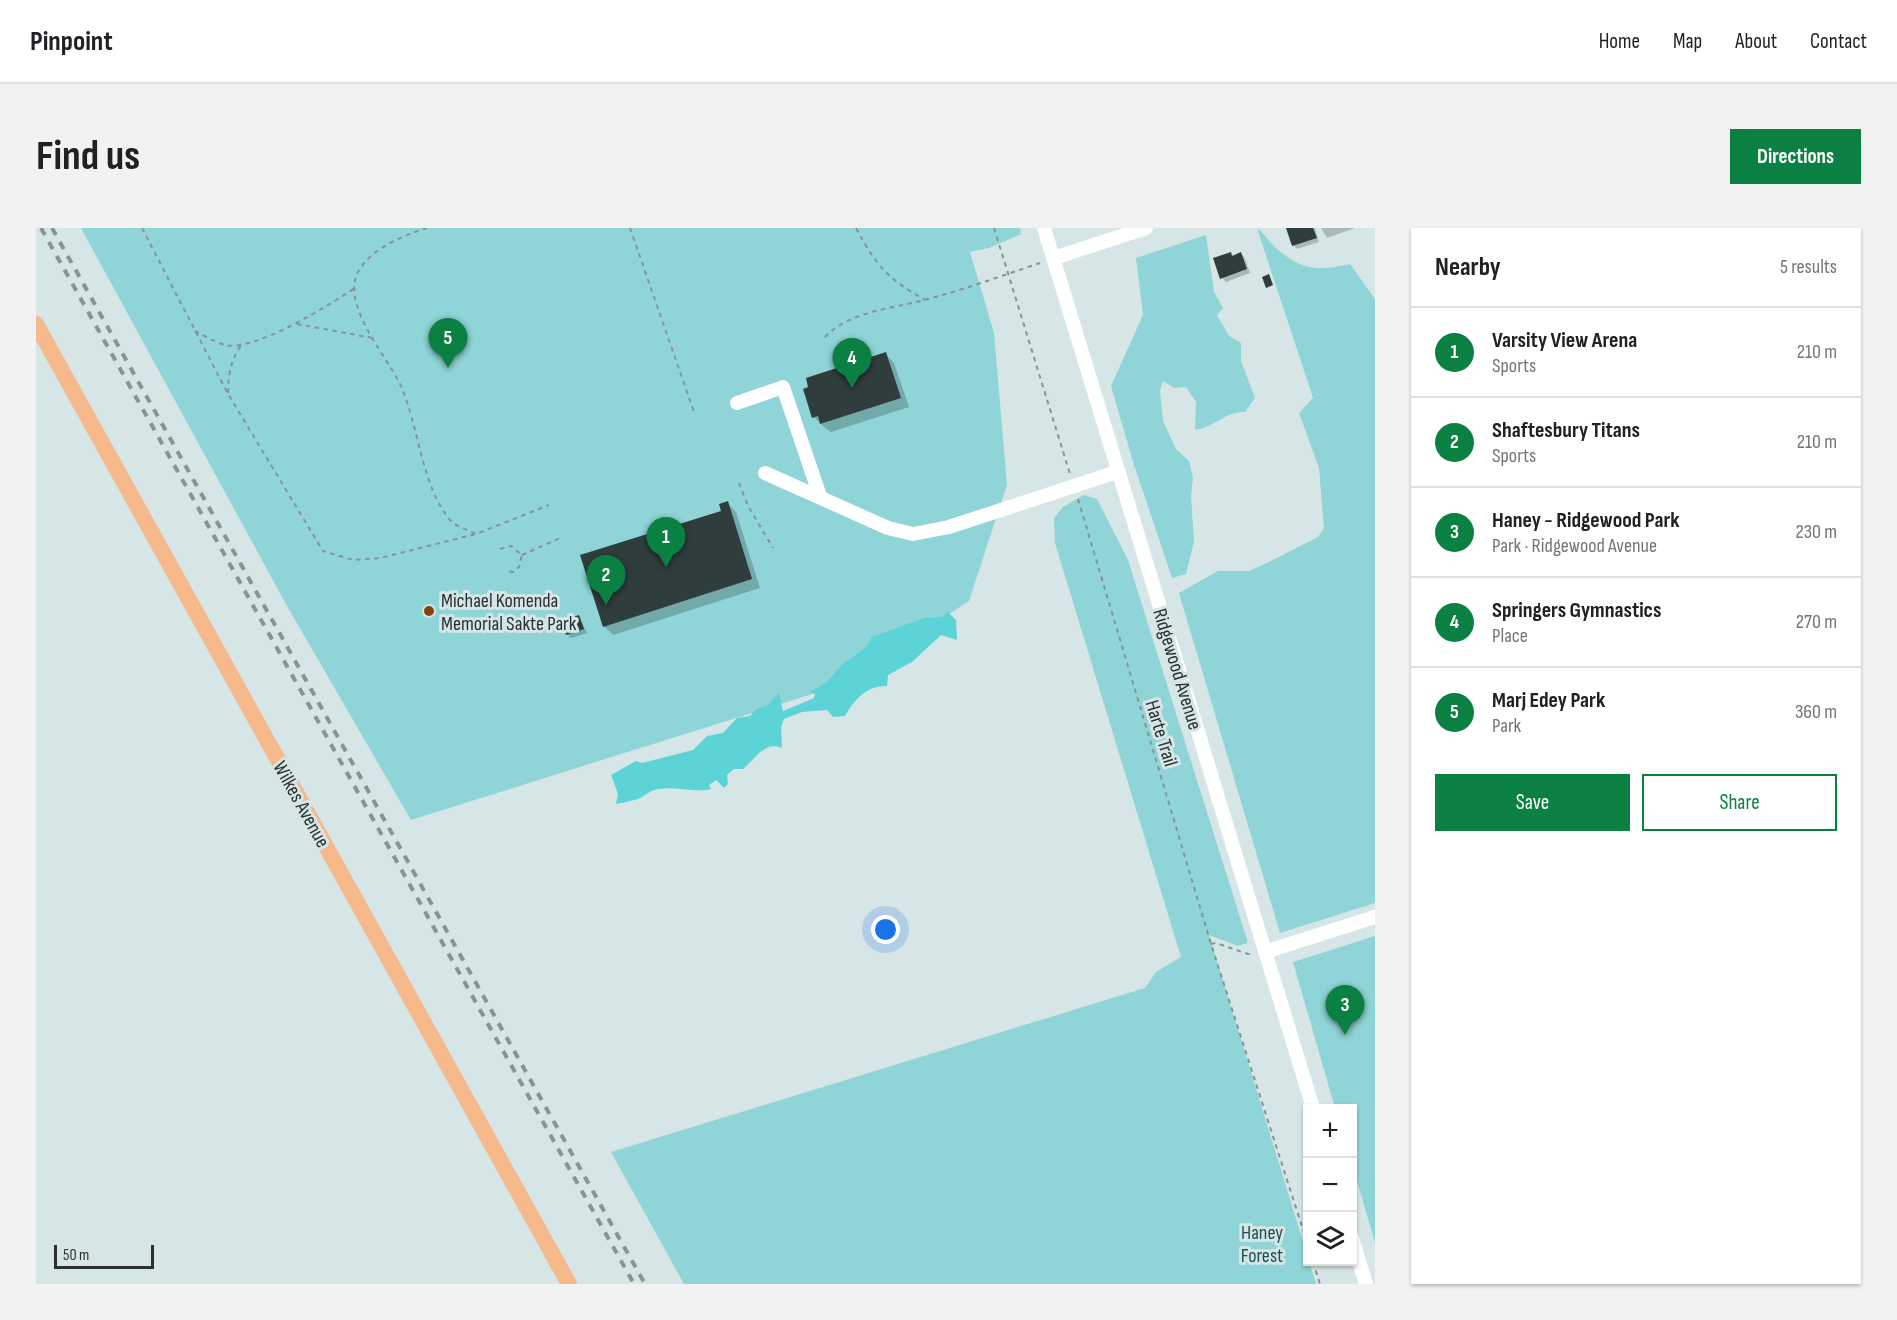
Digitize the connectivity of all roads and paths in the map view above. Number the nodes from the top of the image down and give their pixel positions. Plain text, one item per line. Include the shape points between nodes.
1 (142, 228) edge
2 (427, 228) edge
3 (630, 228) edge
4 (856, 228) edge
5 (994, 228) edge
6 (1044, 228) edge
7 (1146, 228) edge
8 (1054, 258) junction
9 (1008, 274) junction
10 (355, 288) junction
11 (925, 300) junction
12 (36, 324) edge
13 (297, 324) junction
14 (195, 331) junction
15 (825, 337) dead end
16 (373, 338) junction
17 (241, 345) junction
18 (228, 394) junction
19 (736, 403) dead end
20 (695, 415) dead end
21 (765, 472) dead end
22 (1117, 472) junction
23 (739, 483) dead end
24 (1074, 486) junction
25 (820, 496) junction
26 (549, 505) dead end
27 (476, 534) junction
28 (560, 538) dead end
29 (773, 548) dead end
30 (500, 549) dead end
31 (522, 555) junction
32 (506, 571) dead end
33 (1375, 917) edge
34 (1211, 944) junction
35 (1265, 952) junction
36 (1312, 1104) edge
37 (1303, 1229) edge
38 (1357, 1252) edge
39 (1314, 1266) edge
40 (569, 1284) edge
41 (1320, 1284) edge
42 (1366, 1284) edge

1 - 14 path
2 - 10 path via 396,238 374,255 358,272
3 - 20 path
4 - 11 path via 886,275
5 - 9 path, Harte Trail
6 - 8 street, Ridgewood Avenue
7 - 8 street
8 - 9 path
8 - 22 street, Ridgewood Avenue
9 - 11 path
9 - 24 path, Harte Trail
10 - 13 path
10 - 16 path via 354,297
11 - 15 path via 859,316 837,325
12 - 40 main road, Wilkes Avenue
13 - 16 path
13 - 17 path
14 - 17 path via 225,345
14 - 18 path
16 - 27 path via 402,389 436,496 452,523
17 - 18 path via 232,359
18 - 27 path via 322,551 353,560 380,558
19 - 25 street via 783,387
21 - 25 street
22 - 24 street
22 - 35 street, Ridgewood Avenue
23 - 29 path
24 - 25 street via 940,530 913,534 888,528
24 - 34 path, Harte Trail
26 - 27 path
28 - 31 path
30 - 31 path via 511,546
31 - 32 path via 519,567 513,572
33 - 35 street
34 - 35 path via 1248,954
34 - 37 path, Harte Trail
35 - 36 street, Ridgewood Avenue
38 - 42 street
39 - 41 path

